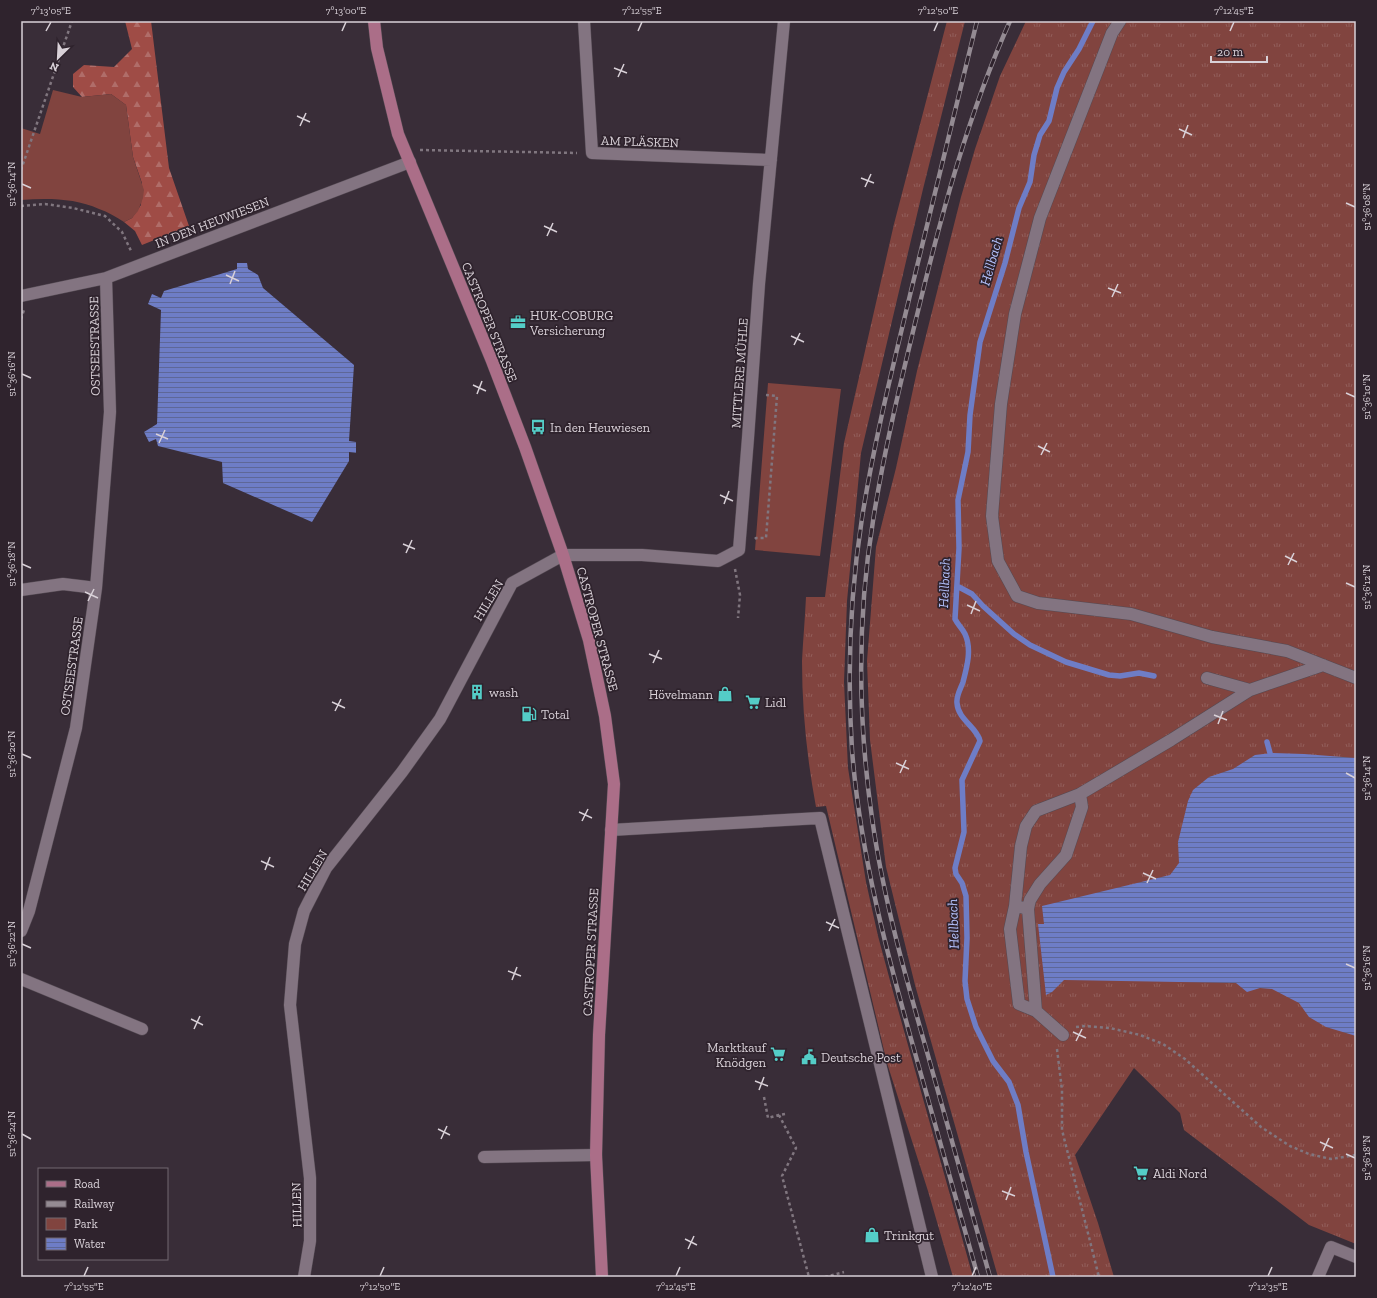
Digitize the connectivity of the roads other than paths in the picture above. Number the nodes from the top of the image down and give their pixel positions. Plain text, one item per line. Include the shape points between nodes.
1 (374, 21) edge
2 (584, 21) edge
3 (784, 21) edge
4 (1120, 21) edge
5 (771, 160) junction
6 (410, 162) junction
7 (106, 278) junction
8 (21, 296) edge
9 (564, 555) junction
10 (96, 588) junction
11 (21, 590) edge
12 (1323, 665) junction
13 (1207, 678) dead end
14 (1356, 678) edge
15 (1250, 690) junction
16 (1080, 794) junction
17 (611, 830) junction
18 (1015, 906) junction
19 (1028, 909) junction
20 (21, 931) edge
21 (21, 979) edge
22 (1036, 1011) junction
23 (142, 1029) dead end
24 (1063, 1034) road end
25 (596, 1155) junction
26 (484, 1157) dead end
27 (1356, 1257) edge
28 (304, 1277) edge
29 (602, 1277) edge
30 (932, 1277) edge
31 (1318, 1277) edge

1 - 6 main road, CASTROPER STRASSE via 377,48 398,134
2 - 5 street, AM PLÄSKEN via 592,154
3 - 5 street, MITTLERE MÜHLE
4 - 12 street via 1112,33 1040,218 1015,314 1001,404 992,516 998,561 1016,596 1038,603 1131,614 1212,637 1287,651
5 - 9 street, MITTLERE MÜHLE via 758,284 739,550 718,561 642,555
6 - 7 street, IN DEN HEUWIESEN
6 - 9 main road, CASTROPER STRASSE via 492,361
7 - 8 street, IN DEN HEUWIESEN
7 - 10 street, OSTSEESTRASSE via 110,412
9 - 17 main road, CASTROPER STRASSE via 588,640 605,716 614,784
9 - 28 street, HILLEN via 512,583 440,719 402,772 326,868 304,911 295,944 290,1005 310,1178 310,1241
10 - 11 street via 63,584
10 - 20 street, OSTSEESTRASSE via 76,728 29,911
12 - 14 street
12 - 15 street
13 - 15 street
15 - 16 street
16 - 18 street via 1036,811 1026,826 1021,846
16 - 19 street via 1082,807 1066,855 1040,884 1030,900
17 - 25 main road, CASTROPER STRASSE
17 - 30 street via 820,818
18 - 19 street
18 - 22 street via 1010,929 1018,1004
19 - 22 street
21 - 23 street
22 - 24 street
25 - 26 street
25 - 29 main road, CASTROPER STRASSE
27 - 31 street via 1331,1247

